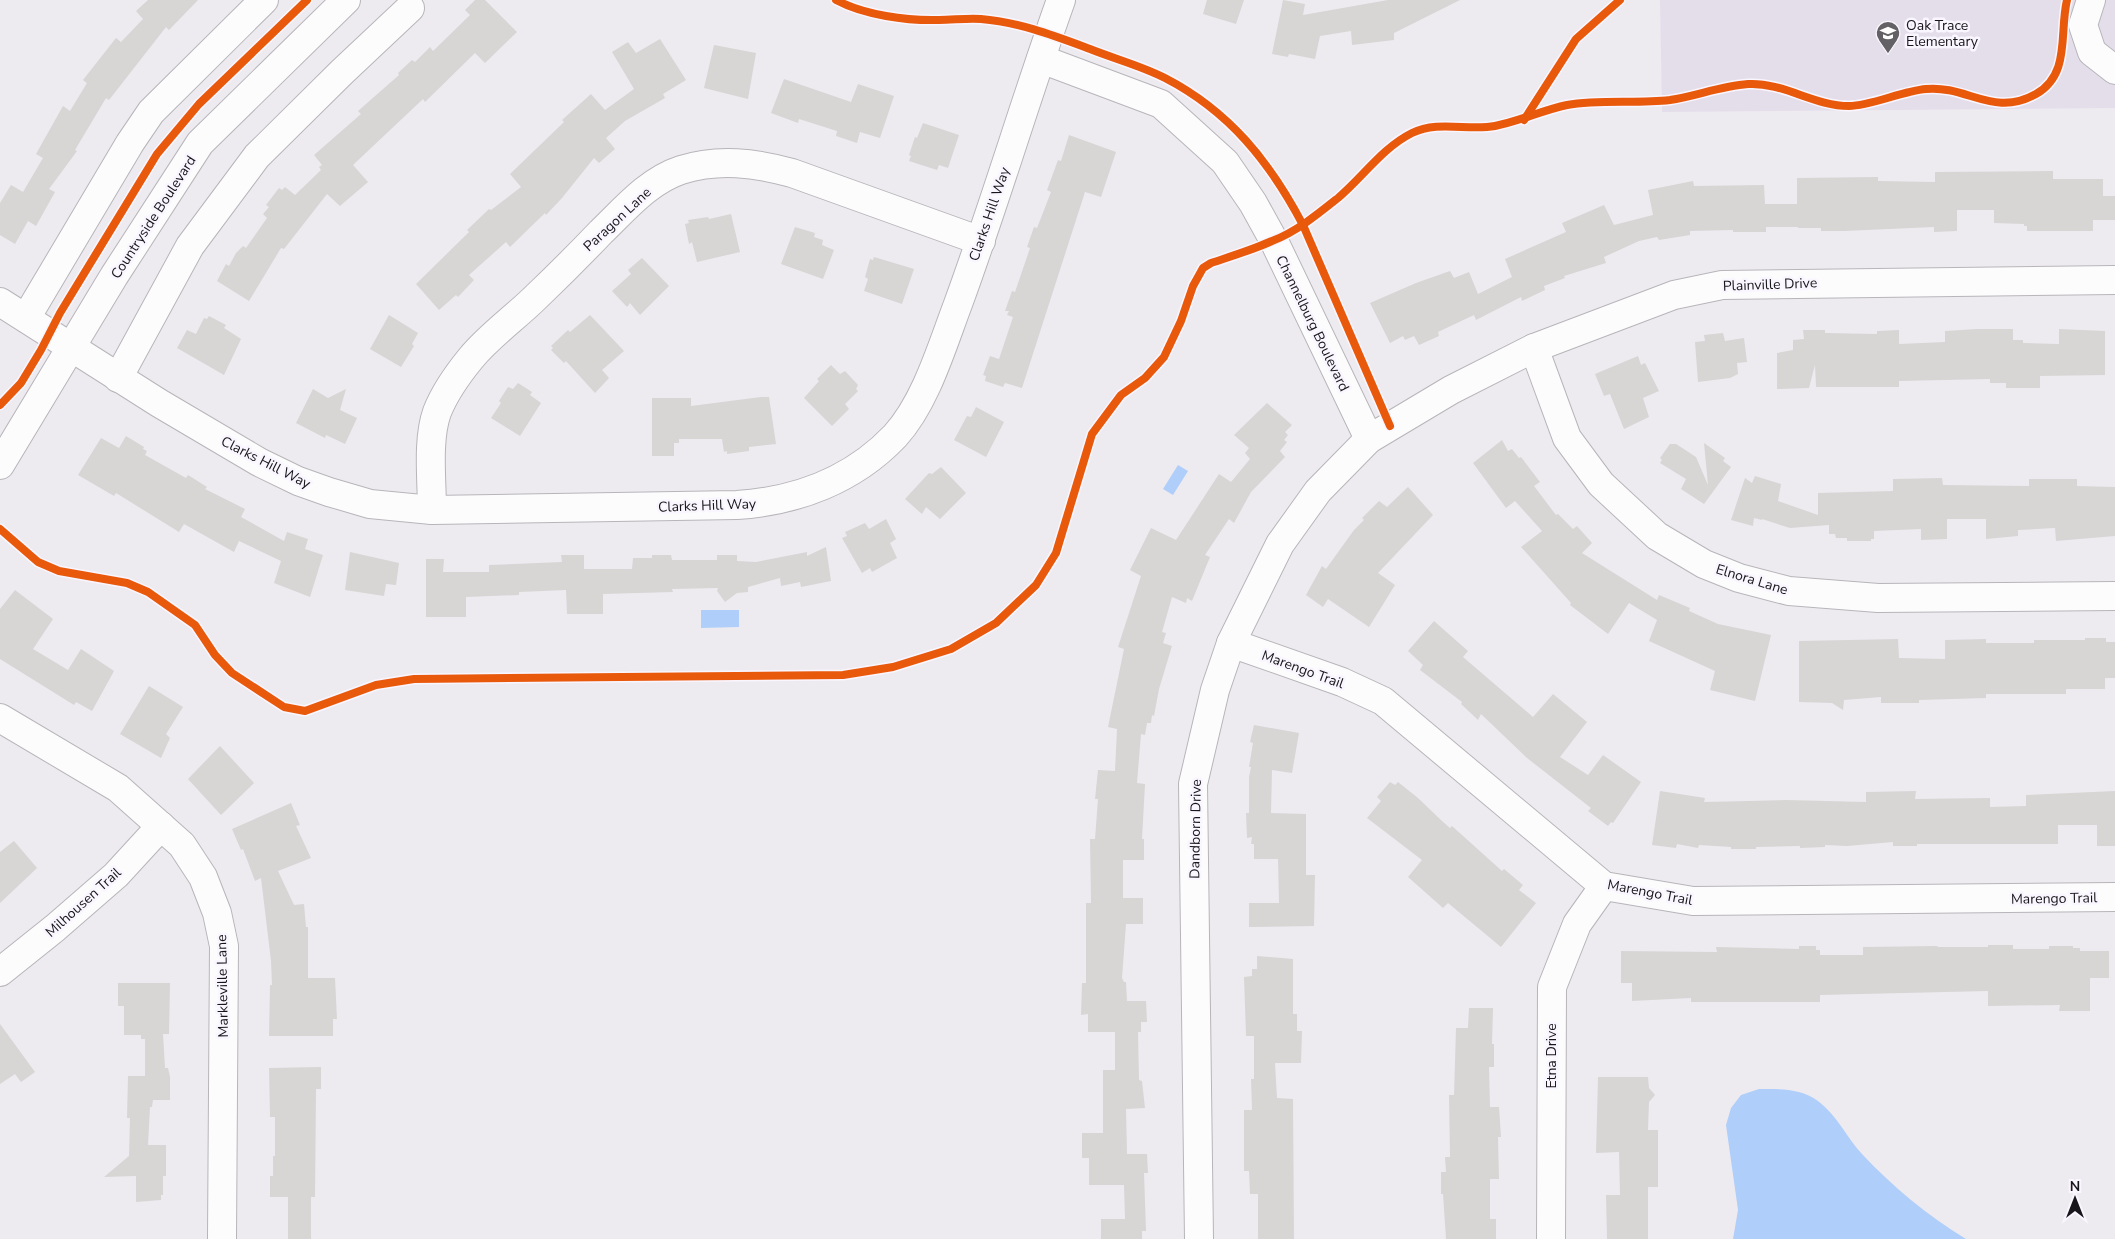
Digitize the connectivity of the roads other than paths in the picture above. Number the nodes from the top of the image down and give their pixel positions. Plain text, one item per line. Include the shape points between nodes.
1 (264, 0) edge
2 (346, 0) edge
3 (1061, 0) edge
4 (2091, 0) edge
5 (410, 8) dead end
6 (1041, 59) junction
7 (2115, 70) edge
8 (981, 241) junction
9 (2115, 280) edge
10 (0, 302) edge
11 (26, 318) junction
12 (72, 347) junction
13 (1534, 348) junction
14 (118, 378) junction
15 (1369, 439) junction
16 (0, 465) edge
17 (432, 510) junction
18 (2115, 596) edge
19 (1231, 643) junction
20 (0, 718) edge
21 (161, 826) junction
22 (1604, 886) junction
23 (2115, 897) edge
24 (0, 972) edge
25 (222, 1239) edge
26 (1199, 1239) edge
27 (1551, 1239) edge

1 - 11 street via 150,112
2 - 12 street, Countryside Boulevard via 200,143
3 - 6 street, Clarks Hill Way
4 - 7 street via 2083,25 2092,52
5 - 14 street via 257,156 190,246
6 - 8 street, Clarks Hill Way
6 - 15 street, Channelburg Boulevard via 1161,104 1225,162 1274,241
8 - 17 street, Clarks Hill Way via 943,344 912,415 879,451 848,474 813,490 763,503
8 - 17 street, Paragon Lane via 767,166 742,162 680,170 634,200 537,297 472,356 454,378 437,414 433,433
9 - 13 street, Plainville Drive via 1722,285 1674,295
10 - 11 street, Clarks Hill Way
11 - 12 street, Clarks Hill Way
12 - 14 street, Clarks Hill Way
12 - 16 street, Countryside Boulevard
13 - 15 street, Plainville Drive via 1452,390
13 - 18 street, Elnora Lane via 1567,438 1601,484 1657,536 1704,564 1772,587 1819,594 1878,598
14 - 17 street, Clarks Hill Way via 298,481 370,504
15 - 19 street, Dandborn Drive via 1318,490 1280,544
19 - 22 street, Marengo Trail via 1342,682 1383,701
19 - 26 street, Dandborn Drive via 1215,690 1193,784
20 - 21 street, Markleville Lane via 118,788
21 - 24 street, Milhousen Trail via 116,875
21 - 25 street, Markleville Lane via 182,845 204,877 224,946
22 - 23 street, Marengo Trail via 1693,901
22 - 27 street, Etna Drive via 1577,924 1552,987

